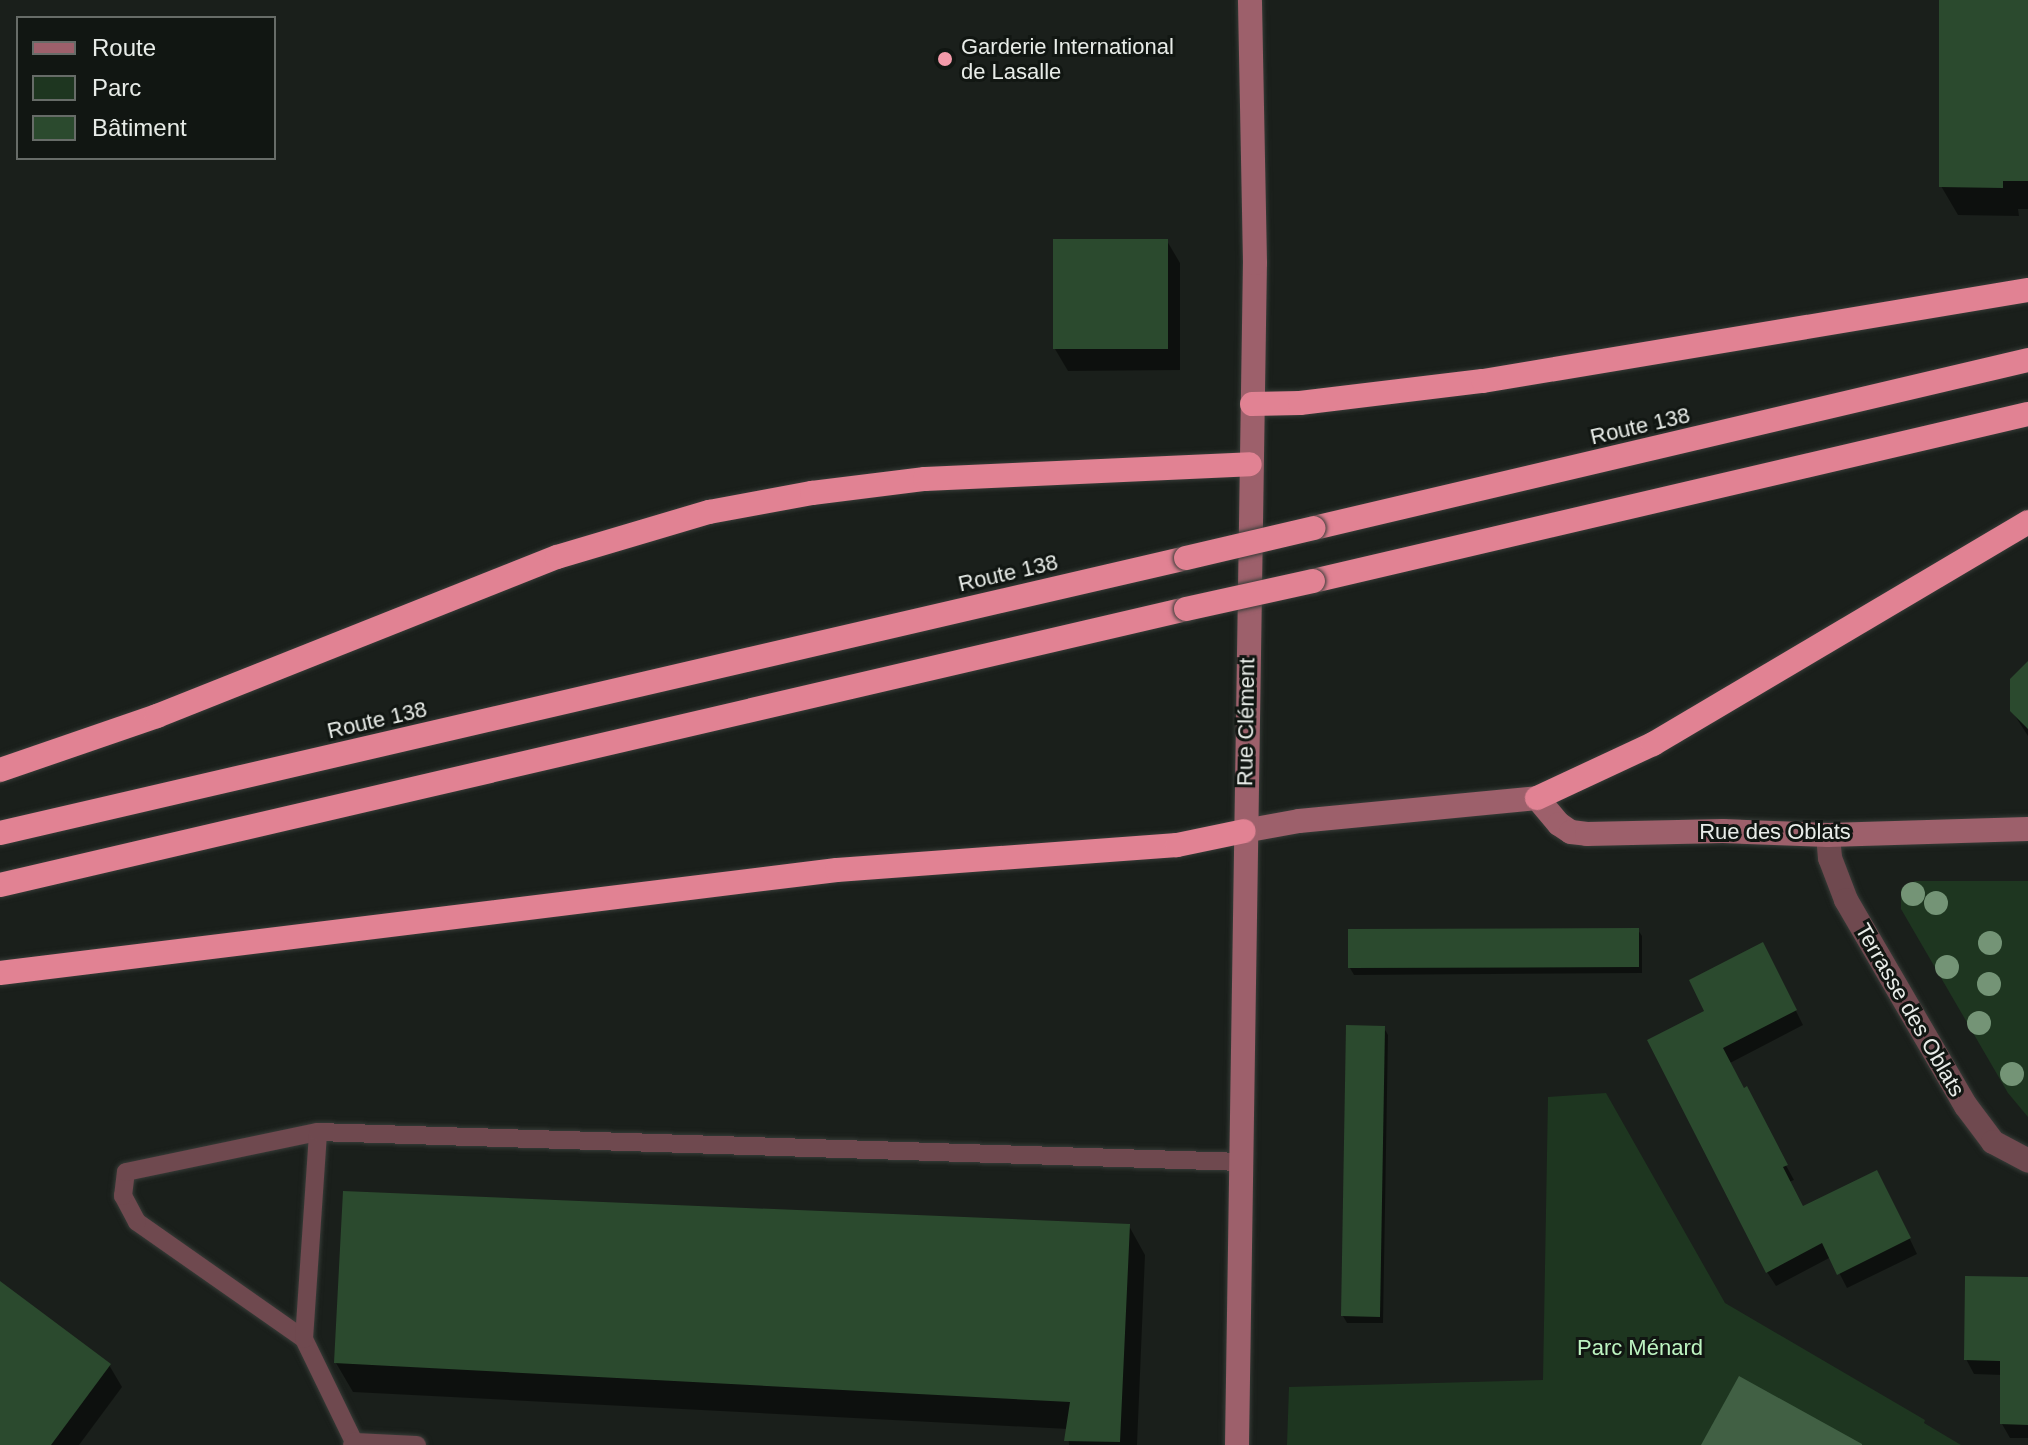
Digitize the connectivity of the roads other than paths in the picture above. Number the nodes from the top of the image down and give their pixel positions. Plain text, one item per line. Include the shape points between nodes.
1 (1250, 0) edge
2 (2028, 290) edge
3 (2028, 360) edge
4 (1252, 404) junction
5 (2028, 414) edge
6 (1250, 464) junction
7 (2028, 522) edge
8 (0, 770) edge
9 (1537, 798) junction
10 (2028, 829) edge
11 (1244, 831) junction
12 (0, 833) edge
13 (1828, 835) junction
14 (0, 885) edge
15 (0, 973) edge
16 (318, 1132) junction
17 (2028, 1161) edge
18 (1241, 1162) junction
19 (304, 1339) junction
20 (353, 1444) edge
21 (417, 1445) edge
22 (1237, 1445) edge

1 - 4 main road, Rue Clément via 1255,194
2 - 4 highway via 1498,379
3 - 12 highway, Route 138, bridge
4 - 6 main road, Rue Clément
5 - 14 highway, bridge
6 - 8 highway via 925,479 709,512 521,570 209,696
6 - 11 main road, Rue Clément
7 - 9 highway via 1653,744
9 - 11 main road
9 - 13 main road, Rue des Oblats via 1559,824 1579,833
10 - 13 main road, Rue des Oblats
11 - 15 highway via 1177,845 837,870
11 - 18 main road, Rue Clément
13 - 17 street, Terrasse des Oblats via 1830,858 1846,900 1966,1106 1993,1142
16 - 18 lane
16 - 19 lane
16 - 19 lane via 126,1172 123,1196 137,1222
18 - 22 main road, Rue Clément
19 - 20 lane
20 - 21 lane

